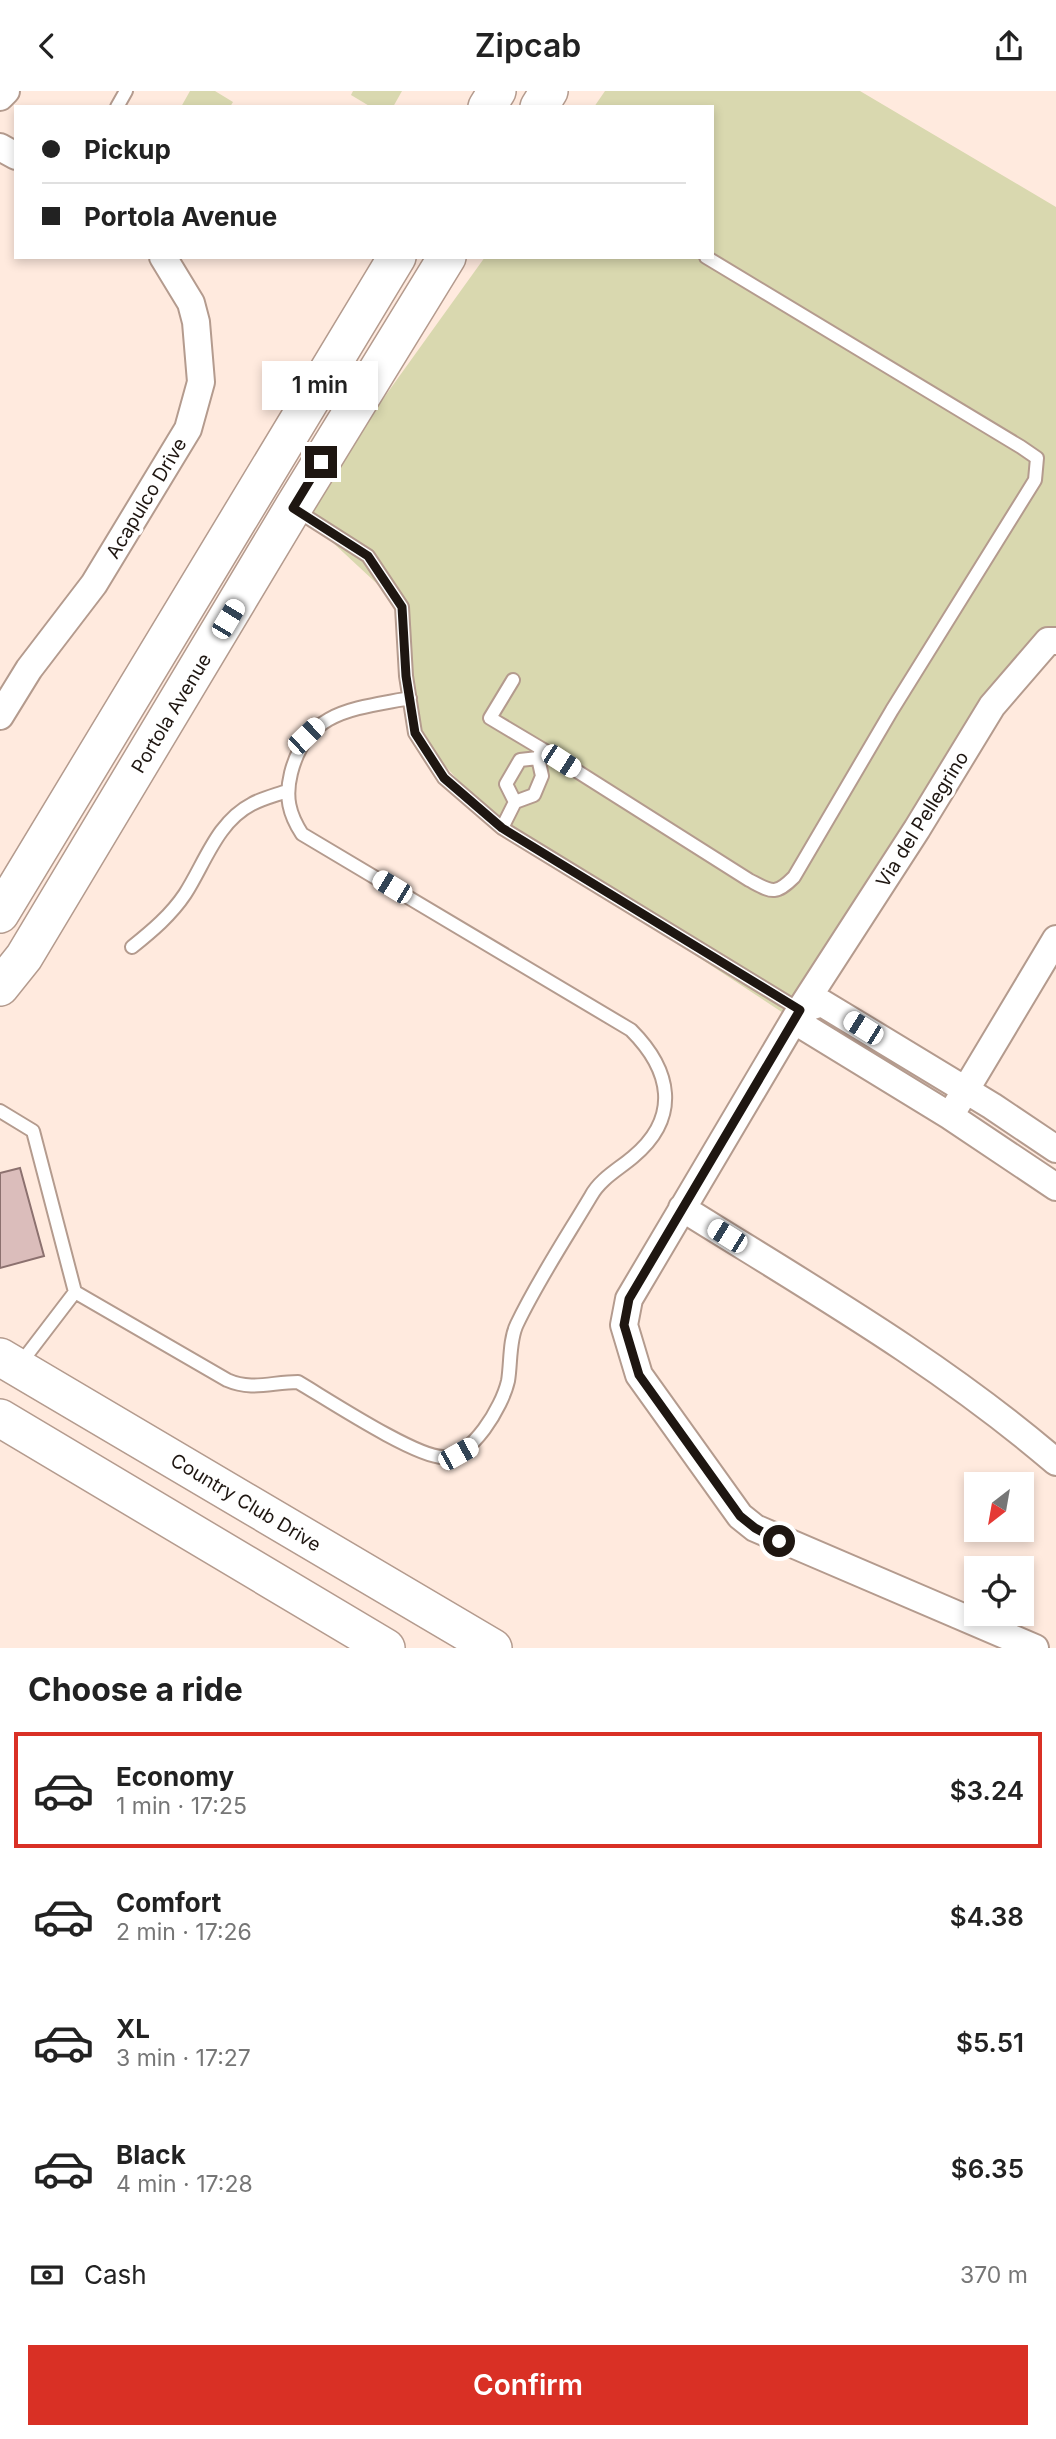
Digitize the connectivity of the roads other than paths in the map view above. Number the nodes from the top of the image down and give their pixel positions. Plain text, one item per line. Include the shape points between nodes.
1 (6, 91) edge
2 (0, 97) edge
3 (164, 259) edge
4 (396, 259) edge
5 (446, 259) edge
6 (709, 259) edge
7 (365, 310) junction
8 (293, 508) junction
9 (1056, 641) edge
10 (513, 680) dead end
11 (410, 698) junction
12 (2, 707) edge
13 (540, 753) junction
14 (287, 791) junction
15 (515, 802) junction
16 (502, 828) junction
17 (0, 915) edge
18 (1056, 939) edge
19 (132, 947) dead end
20 (0, 987) edge
21 (800, 1010) junction
22 (965, 1090) junction
23 (0, 1111) edge
24 (950, 1116) junction
25 (1056, 1149) edge
26 (1056, 1188) edge
27 (682, 1208) junction
28 (75, 1292) junction
29 (9, 1362) edge
30 (0, 1418) edge
31 (31, 1437) junction
32 (177, 1462) junction
33 (1056, 1462) edge
34 (386, 1648) edge
35 (493, 1648) edge
36 (1035, 1648) edge

1 - 2 street
3 - 12 street, Acapulco Drive via 191,303 196,321 201,382 188,429 94,584
4 - 7 main road
5 - 8 main road, Portola Avenue
6 - 13 lane via 1021,447 1037,458 1035,480 794,877 781,890 769,891 749,880
7 - 8 main road via 358,357 284,488
7 - 17 main road
8 - 11 lane via 368,556 402,607
8 - 20 main road, Portola Avenue via 24,957
9 - 21 street, Via del Pellegrino via 1048,641 992,706
10 - 13 lane via 490,717
11 - 14 lane via 320,723 297,752
11 - 16 lane via 415,733 444,778
13 - 15 lane via 542,776 534,795
13 - 15 lane via 520,760 506,784
14 - 19 lane via 251,804 231,821 164,921
14 - 28 lane via 291,817 302,834 631,1030 661,1069 667,1094 662,1117 651,1140 593,1191 514,1329 507,1385 494,1412 471,1446 446,1458 407,1445 298,1382 258,1387 227,1380
15 - 16 lane
16 - 21 lane
18 - 22 street
21 - 22 street via 821,1003
21 - 24 street via 803,1026
21 - 27 street, Via del Pellegrino
22 - 24 street
22 - 25 street
23 - 28 lane via 33,1131
24 - 26 street
27 - 33 street via 917,1355 1004,1417
27 - 36 street, Via del Pellegrino via 629,1299 624,1325 639,1375 740,1516 779,1541
28 - 29 lane
29 - 32 main road, Country Club Drive
30 - 31 main road
31 - 32 main road via 46,1418 56,1418
31 - 34 main road
32 - 35 main road, Country Club Drive

